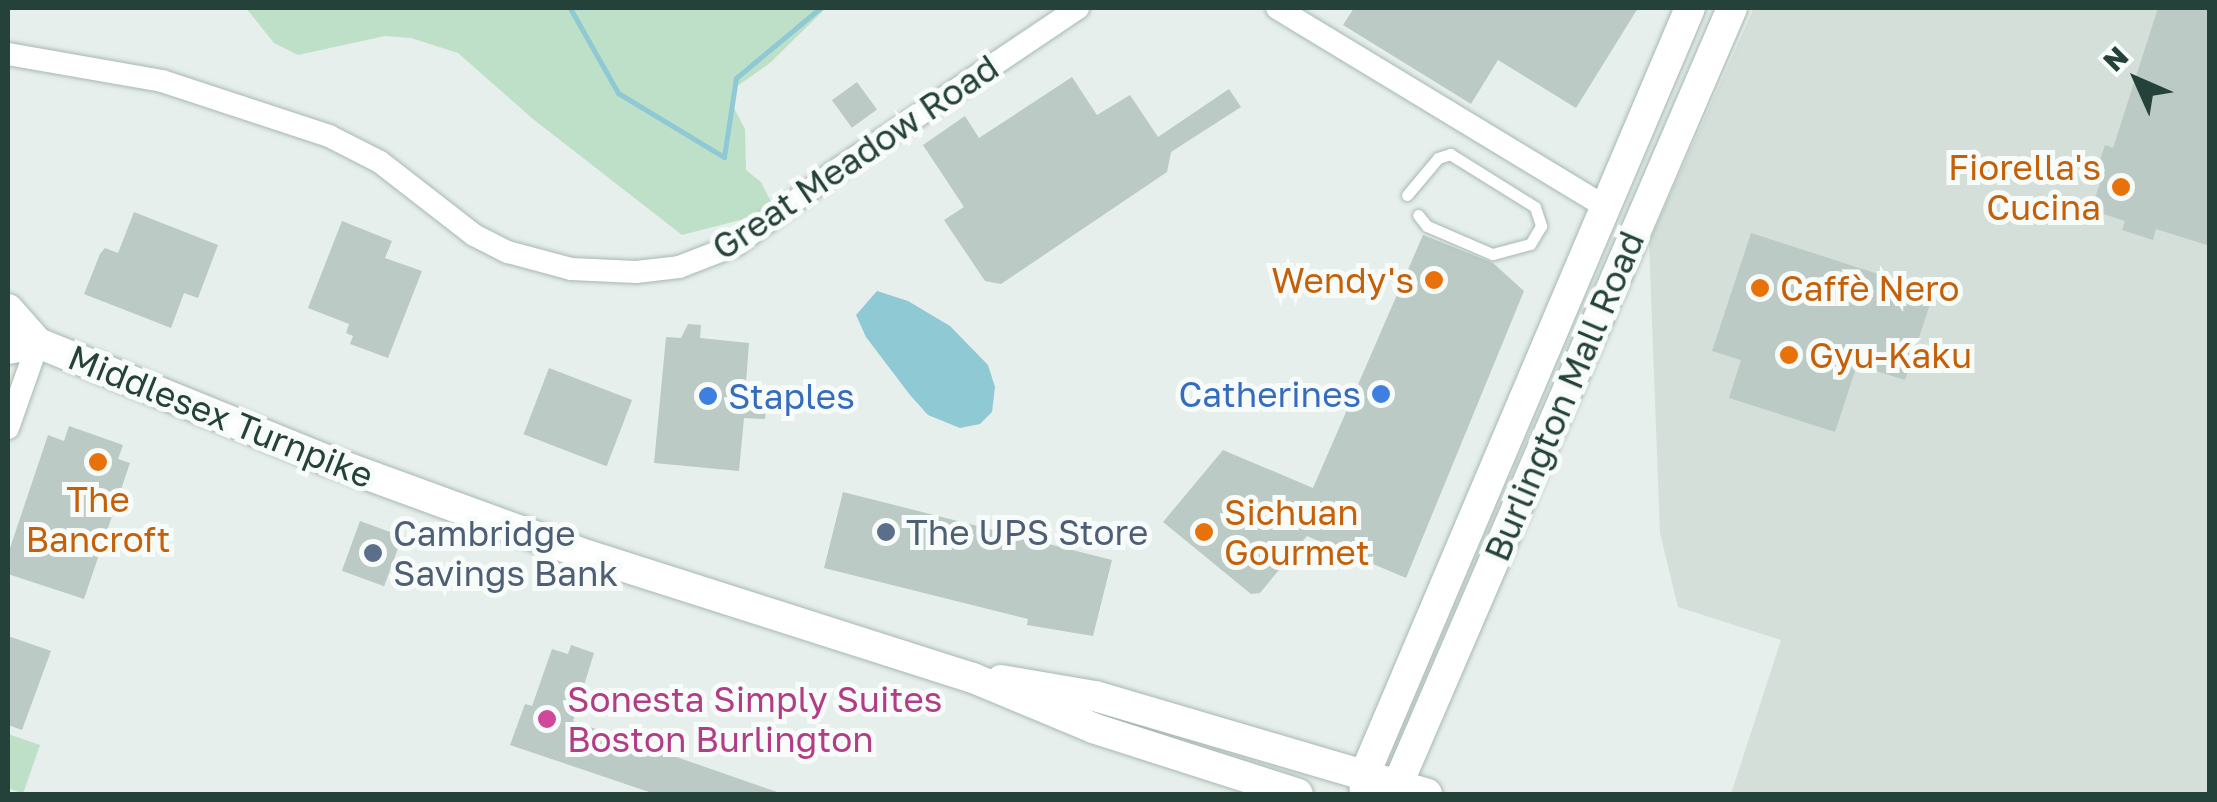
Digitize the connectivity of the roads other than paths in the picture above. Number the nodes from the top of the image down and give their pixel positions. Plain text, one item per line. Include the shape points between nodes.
1 (1078, 8) edge
2 (1277, 8) edge
3 (1690, 8) edge
4 (1732, 8) edge
5 (8, 54) edge
6 (1407, 195) dead end
7 (1604, 206) junction
8 (1418, 216) dead end
9 (1636, 225) junction
10 (8, 309) edge
11 (38, 343) junction
12 (8, 349) edge
13 (8, 428) edge
14 (974, 678) junction
15 (1378, 788) edge
16 (1298, 794) edge
17 (1426, 794) edge

1 - 5 street, Great Meadow Road via 736,245 679,267 636,272 571,269 508,252 474,235 380,162 329,136 162,81
2 - 7 street
3 - 7 main road, Burlington Mall Road
4 - 9 main road, Burlington Mall Road
6 - 8 lane via 1438,158 1450,154 1535,207 1541,226 1532,242 1492,254
7 - 9 main road
7 - 15 main road, Burlington Mall Road
9 - 15 main road, Burlington Mall Road
10 - 11 main road, Middlesex Turnpike
11 - 12 main road, Middlesex Turnpike
11 - 13 street
11 - 14 main road, Middlesex Turnpike via 449,506
14 - 15 main road, Middlesex Turnpike via 1094,696
14 - 16 main road, Middlesex Turnpike via 1093,728
15 - 17 main road, Middlesex Turnpike

